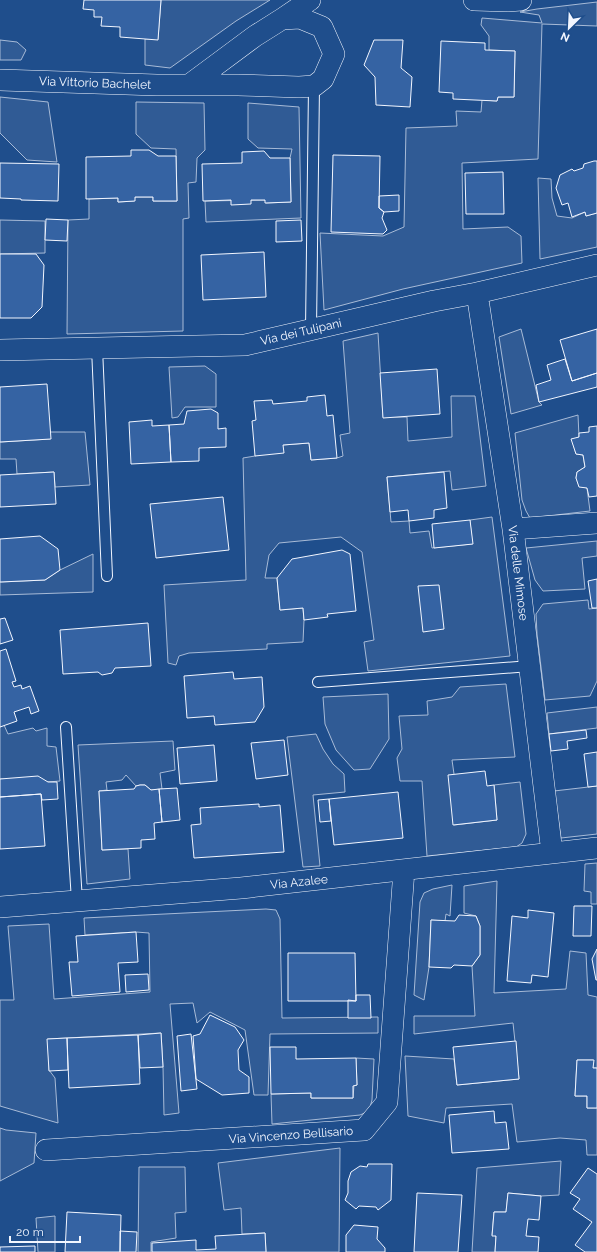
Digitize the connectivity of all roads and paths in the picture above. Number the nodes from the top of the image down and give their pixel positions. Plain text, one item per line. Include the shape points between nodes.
1 (310, 0) edge
2 (474, 0) edge
3 (521, 0) edge
4 (282, 19) junction
5 (0, 80) edge
6 (189, 85) junction
7 (314, 86) junction
8 (597, 265) edge
9 (477, 293) junction
10 (311, 329) junction
11 (97, 348) junction
12 (0, 350) edge
13 (597, 523) edge
14 (513, 529) junction
15 (107, 576) dead end
16 (530, 666) junction
17 (318, 682) dead end
18 (66, 727) dead end
19 (597, 848) edge
20 (552, 853) junction
21 (404, 870) junction
22 (77, 901) junction
23 (0, 907) edge
24 (46, 1150) dead end

1 - 4 street
2 - 3 street
4 - 6 street
4 - 7 street via 300,18 322,27 334,54 323,79
5 - 6 street, Via Vittorio Bachelet
6 - 7 street, Via Vittorio Bachelet
7 - 10 lane
8 - 9 street, Via dei Tulipani
9 - 10 street, Via dei Tulipani via 434,300
9 - 14 street, Via delle Mimose
10 - 11 street, Via dei Tulipani via 245,345
11 - 12 street, Via dei Tulipani
11 - 15 lane
13 - 14 street
14 - 16 street, Via delle Mimose
16 - 17 lane
16 - 20 street, Via delle Mimose
18 - 22 lane
19 - 20 street, Via Azalee
20 - 21 street, Via Azalee
21 - 22 street, Via Azalee via 241,888
21 - 24 street, Via Vincenzo Bellisario via 387,1102 364,1130
22 - 23 street, Via Azalee

